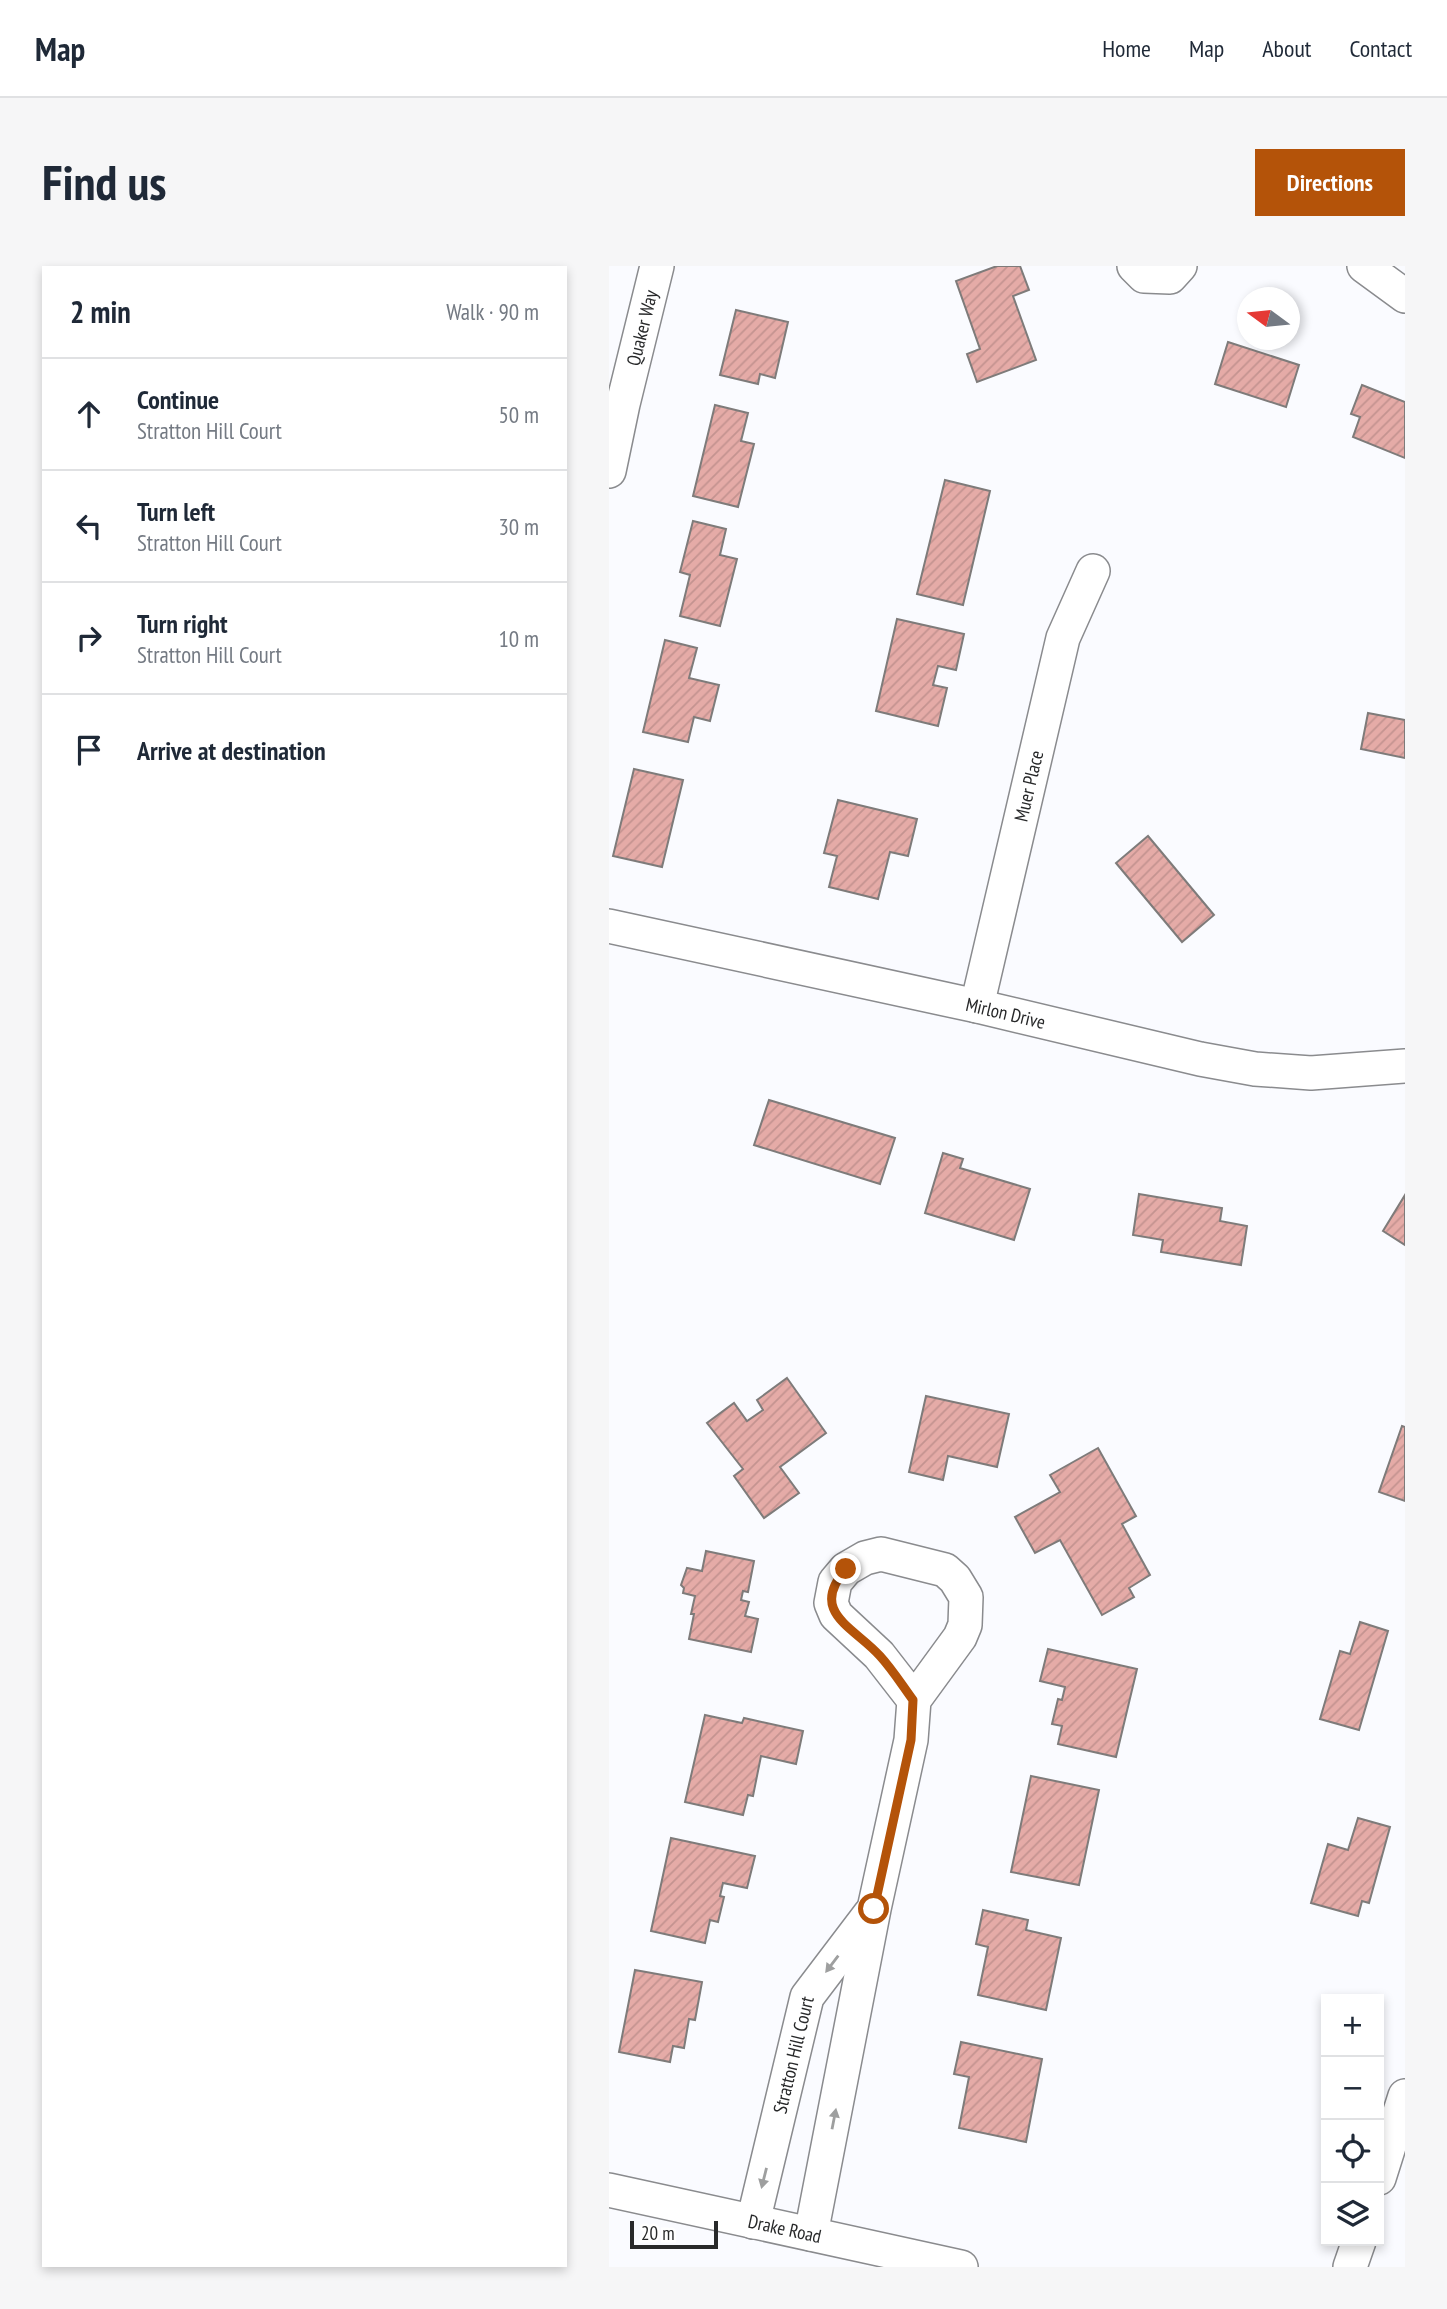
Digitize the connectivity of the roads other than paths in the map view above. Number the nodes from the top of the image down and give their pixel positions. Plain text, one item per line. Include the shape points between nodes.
1 (657, 266) edge
2 (1134, 266) edge
3 (1180, 266) edge
4 (1364, 266) edge
5 (1405, 296) edge
6 (609, 471) edge
7 (1093, 571) dead end
8 (609, 926) edge
9 (977, 1006) junction
10 (1405, 1066) edge
11 (913, 1700) junction
12 (874, 1909) junction
13 (1405, 2096) edge
14 (1384, 2162) edge
15 (609, 2190) edge
16 (753, 2222) junction
17 (811, 2234) junction
18 (1357, 2246) edge
19 (961, 2267) edge
20 (1350, 2267) edge

1 - 6 street, Quaker Way
2 - 3 street via 1145,276 1170,277
4 - 5 street
7 - 9 street, Muer Place via 1063,638
8 - 9 street, Mirlon Drive
9 - 10 street, Mirlon Drive via 1255,1069 1311,1073
11 - 11 street via 960,1637 966,1597 945,1570 881,1554 865,1558 835,1582 831,1603 836,1615 879,1656
11 - 12 street, Stratton Hill Court via 911,1740
12 -> 16 street, Stratton Hill Court via 807,1997
17 -> 12 street, Stratton Hill Court
13 - 14 street
15 - 16 street, Drake Road
16 - 17 street, Drake Road
17 - 19 street, Drake Road
18 - 20 street

